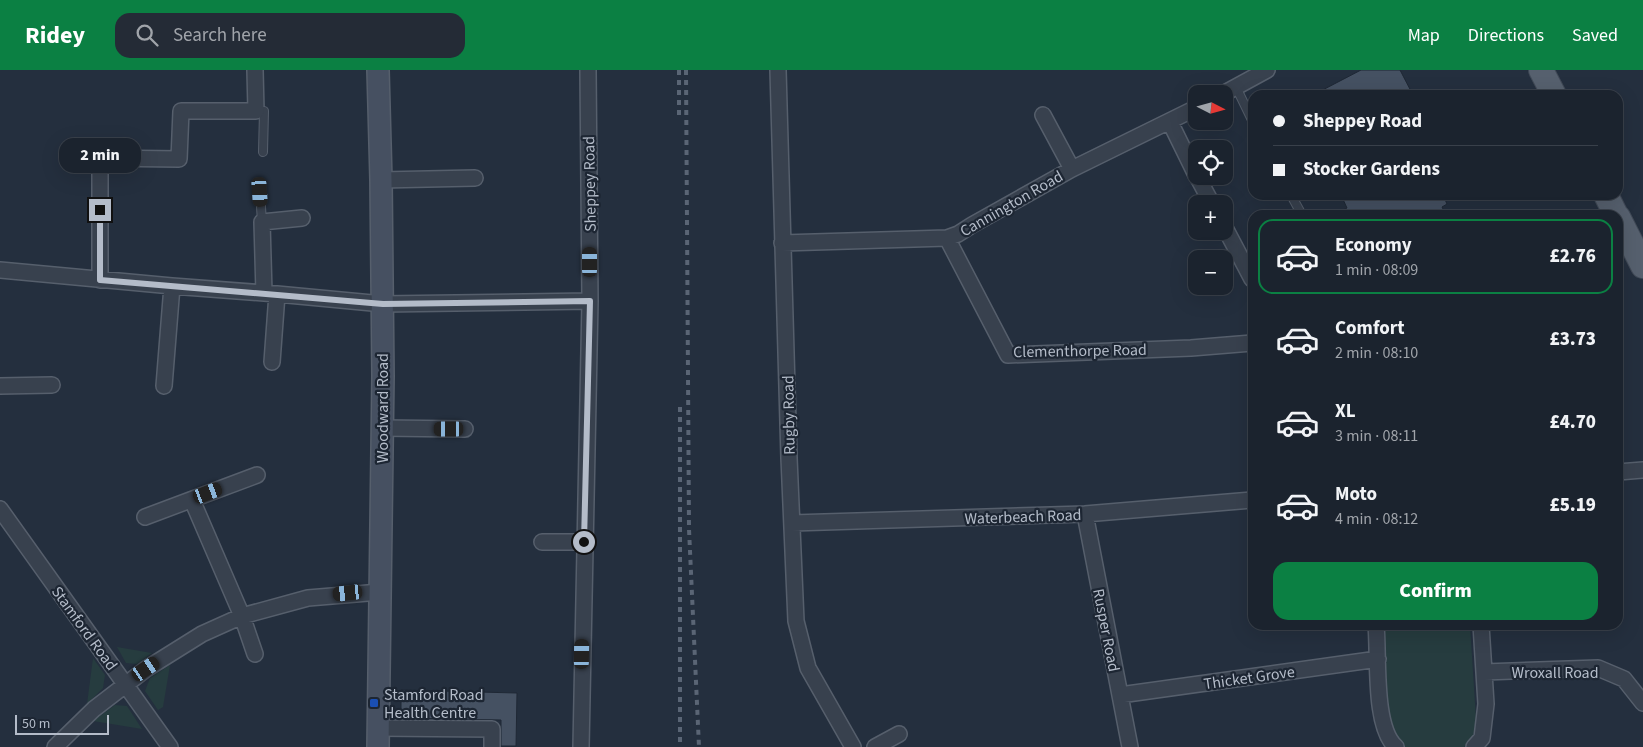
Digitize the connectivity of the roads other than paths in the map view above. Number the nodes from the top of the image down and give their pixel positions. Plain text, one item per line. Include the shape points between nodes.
1 (255, 70) edge
2 (378, 70) edge
3 (588, 70) edge
4 (778, 70) edge
5 (1267, 70) edge
6 (1541, 70) edge
7 (1233, 88) edge
8 (1551, 90) edge
9 (1233, 95) edge
10 (263, 111) junction
11 (1188, 112) edge
12 (1043, 115) dead end
13 (1248, 115) edge
14 (1170, 122) junction
15 (263, 152) dead end
16 (80, 158) dead end
17 (100, 158) junction
18 (1188, 159) edge
19 (1072, 169) junction
20 (476, 178) dead end
21 (381, 180) junction
22 (260, 192) dead end
23 (302, 218) dead end
24 (262, 222) junction
25 (1623, 228) edge
26 (947, 238) junction
27 (1231, 240) edge
28 (782, 243) junction
29 (1643, 266) edge
30 (0, 270) edge
31 (1248, 271) edge
32 (100, 280) junction
33 (172, 286) junction
34 (271, 293) junction
35 (590, 301) junction
36 (383, 304) junction
37 (1248, 343) edge
38 (272, 362) dead end
39 (52, 385) dead end
40 (0, 386) edge
41 (164, 386) dead end
42 (383, 428) junction
43 (465, 429) dead end
44 (1643, 470) edge
45 (1623, 472) edge
46 (257, 475) dead end
47 (192, 500) junction
48 (1248, 500) edge
49 (0, 509) edge
50 (1085, 514) junction
51 (145, 517) dead end
52 (792, 523) junction
53 (542, 542) dead end
54 (584, 542) junction
55 (380, 592) junction
56 (242, 616) junction
57 (1376, 630) edge
58 (1480, 630) edge
59 (255, 654) dead end
60 (1378, 659) junction
61 (1484, 672) junction
62 (126, 685) junction
63 (1120, 695) junction
64 (1643, 703) edge
65 (899, 734) dead end
66 (378, 737) edge
67 (55, 747) edge
68 (170, 747) edge
69 (492, 747) edge
70 (581, 747) edge
71 (853, 747) edge
72 (876, 747) edge
73 (1130, 747) edge
74 (1396, 747) edge
75 (1474, 747) edge

1 - 10 street
2 - 21 street, Woodward Road
3 - 35 street, Sheppey Road
4 - 28 street, Rugby Road
5 - 7 street
6 - 8 main road
9 - 13 lane
10 - 15 lane
10 - 17 street via 181,111 179,159
11 - 14 street, Cannington Road
12 - 19 street
14 - 18 street
14 - 19 street, Cannington Road
16 - 17 street
17 - 32 street
19 - 26 street, Cannington Road
20 - 21 street
21 - 36 street, Woodward Road
22 - 24 lane
23 - 24 street
24 - 34 street
25 - 29 main road
26 - 28 street, Cannington Road
26 - 37 street, Clementhorpe Road via 1008,354
27 - 31 street
28 - 52 street, Rugby Road
30 - 32 street
32 - 33 street
33 - 34 street
33 - 41 street
34 - 36 street
34 - 38 street
35 - 36 street
35 - 54 street, Sheppey Road
36 - 42 street, Woodward Road
39 - 40 street
42 - 43 street
42 - 55 street, Woodward Road
44 - 45 street
46 - 47 street
47 - 51 street
47 - 56 street
48 - 50 street, Waterbeach Road
49 - 62 street, Stamford Road
50 - 52 street, Waterbeach Road
50 - 63 street, Rusper Road
52 - 71 street, Rugby Road via 796,621 808,668
53 - 54 street
54 - 70 street, Sheppey Road
55 - 56 street via 308,598
55 - 66 street, Woodward Road
56 - 59 street
56 - 62 street via 184,644
57 - 60 street
58 - 61 street
60 - 63 street, Thicket Grove
60 - 74 street via 1380,713 1390,741
61 - 64 street, Wroxall Road via 1598,668 1624,679
61 - 75 street via 1486,704 1482,738
62 - 67 street via 94,709
62 - 68 street, Stamford Road
63 - 73 street, Rusper Road
65 - 72 street
66 - 69 street via 492,730

